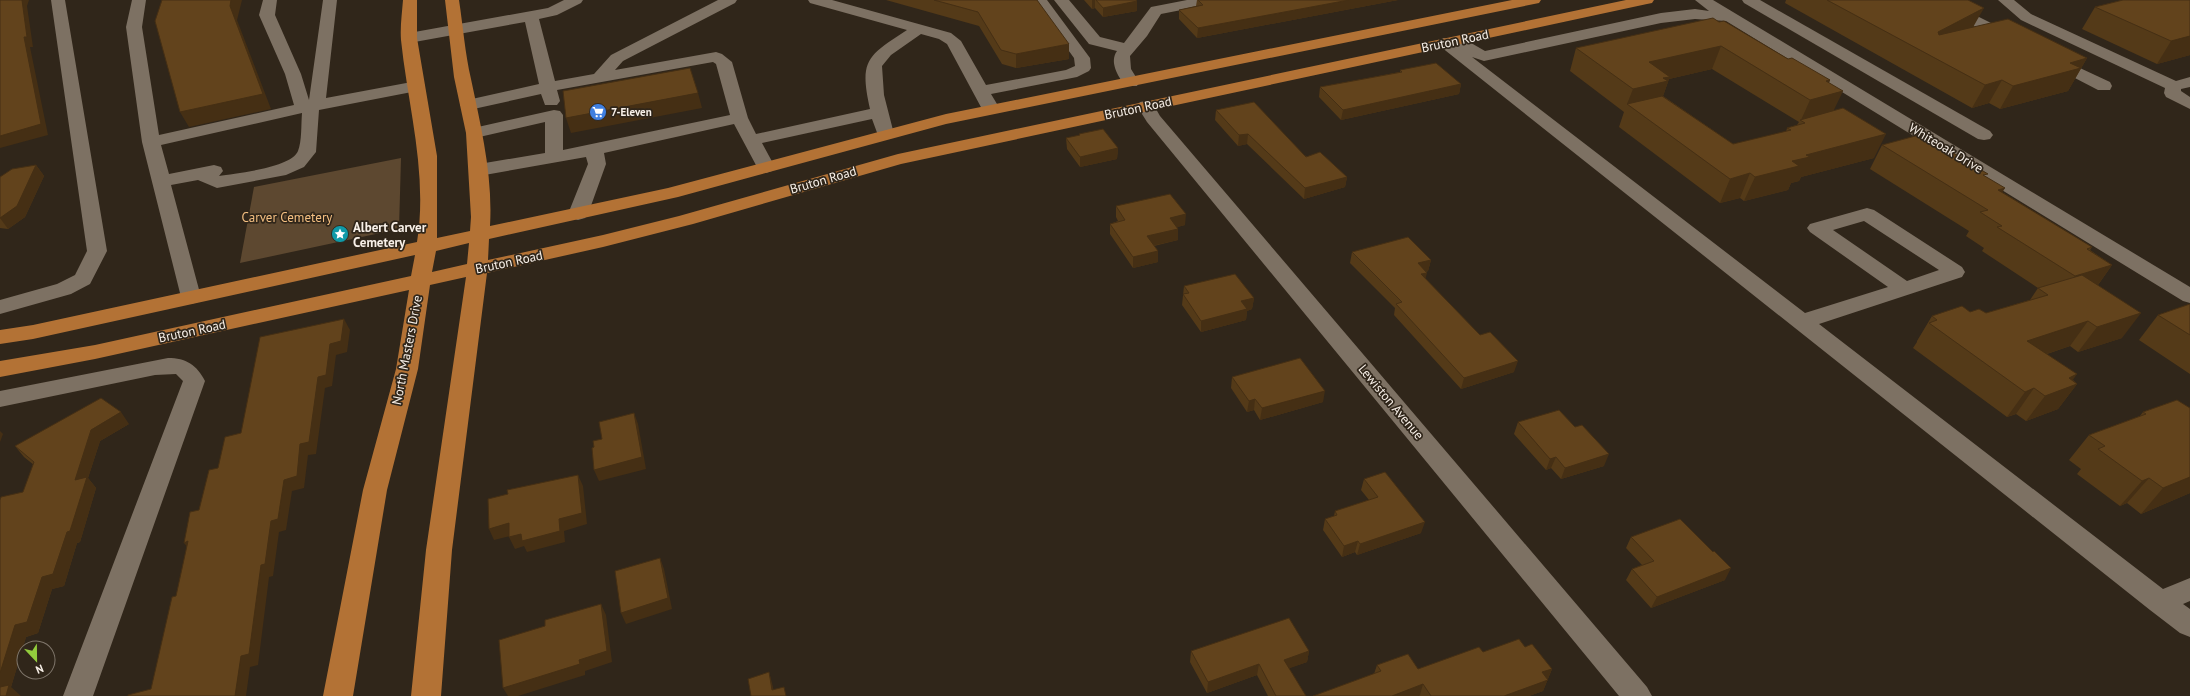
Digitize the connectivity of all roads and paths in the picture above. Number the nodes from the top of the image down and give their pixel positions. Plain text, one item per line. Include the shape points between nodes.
1 (58, 0) edge
2 (139, 0) edge
3 (270, 0) edge
4 (330, 0) edge
5 (410, 0) edge
6 (452, 0) edge
7 (576, 0) edge
8 (730, 0) edge
9 (815, 0) edge
10 (1039, 0) edge
11 (1061, 0) edge
12 (1212, 0) edge
13 (1534, 0) edge
14 (1647, 0) edge
15 (1702, 0) edge
16 (1748, 0) edge
17 (1933, 0) edge
18 (2005, 0) edge
19 (1154, 5) edge
20 (531, 16) junction
21 (1730, 17) junction
22 (1418, 24) junction
23 (920, 28) junction
24 (454, 29) junction
25 (409, 38) junction
26 (1451, 42) junction
27 (2026, 47) edge
28 (1127, 48) junction
29 (2040, 54) edge
30 (599, 78) junction
31 (1132, 82) junction
32 (2182, 84) edge
33 (417, 86) junction
34 (2104, 86) dead end
35 (548, 88) junction
36 (981, 91) junction
37 (469, 104) junction
38 (2190, 104) edge
39 (1146, 106) junction
40 (310, 107) junction
41 (991, 109) junction
42 (880, 112) junction
43 (554, 116) junction
44 (739, 118) junction
45 (475, 133) junction
46 (886, 134) junction
47 (1984, 135) dead end
48 (752, 140) junction
49 (152, 142) junction
50 (594, 150) junction
51 (554, 157) junction
52 (898, 159) junction
53 (766, 167) junction
54 (479, 170) junction
55 (161, 181) junction
56 (578, 214) junction
57 (479, 234) junction
58 (426, 246) junction
59 (478, 269) junction
60 (420, 281) junction
61 (1904, 288) junction
62 (2190, 296) edge
63 (190, 297) junction
64 (0, 307) edge
65 (1801, 322) junction
66 (0, 337) edge
67 (0, 369) edge
68 (0, 399) edge
69 (2190, 589) edge
70 (2160, 602) junction
71 (2190, 625) edge
72 (78, 696) edge
73 (338, 696) edge
74 (426, 696) edge
75 (1637, 696) edge

1 - 64 street via 97,251 83,279 64,289
2 - 49 street via 134,27
3 - 40 street via 267,14
4 - 40 street
5 - 25 main road, North Masters Drive
6 - 24 main road
7 - 20 street via 552,12
8 - 30 street via 617,58
9 - 23 street
10 - 36 street via 1082,58 1083,68 1071,74
11 - 28 street via 1095,41
12 - 19 street
13 - 22 main road, Bruton Road
14 - 26 main road, Bruton Road
15 - 21 street, Whiteoak Drive
16 - 47 street
17 - 27 street
18 - 32 street via 2026,17 2148,75
19 - 28 street via 1141,33
20 - 24 street
20 - 35 street
21 - 26 street via 1695,14 1661,18 1484,56
21 - 62 street, Whiteoak Drive
22 - 26 main road
22 - 31 main road, Bruton Road
23 - 36 street via 945,36 952,42
23 - 42 street via 878,58 873,69
24 - 25 street
24 - 37 main road
25 - 33 main road, North Masters Drive
26 - 39 main road, Bruton Road
26 - 65 street
28 - 31 street via 1122,54 1123,69
29 - 34 street
30 - 35 street
30 - 44 street via 716,57 724,62
31 - 39 main road
31 - 41 main road, Bruton Road
32 - 38 street via 2172,93
33 - 40 street
33 - 58 main road, North Masters Drive via 428,156 429,228
35 - 37 street
35 - 43 street
36 - 41 street
37 - 45 main road
39 - 52 main road, Bruton Road
39 - 75 street, Lewiston Avenue via 1153,118
40 - 49 street
40 - 55 street via 307,152 298,164 286,169 217,182 199,174
41 - 46 main road, Bruton Road
42 - 46 street
42 - 48 street
43 - 45 street
43 - 51 street
44 - 48 street
44 - 50 street
45 - 54 main road
46 - 52 main road
46 - 53 main road, Bruton Road
48 - 53 street
49 - 55 street
50 - 51 street
50 - 56 street via 597,164
51 - 54 street
52 - 59 main road, Bruton Road via 686,220
53 - 56 main road, Bruton Road via 671,193
54 - 57 main road
55 - 63 street
56 - 57 main road, Bruton Road
57 - 58 main road, Bruton Road
57 - 59 main road
58 - 60 main road, North Masters Drive
58 - 63 main road, Bruton Road
59 - 60 main road, Bruton Road
59 - 74 main road via 439,550
60 - 67 main road, Bruton Road via 95,352
60 - 73 main road, North Masters Drive via 406,369 375,490
61 - 61 street via 1955,272 1867,214 1817,228
61 - 65 street
63 - 66 main road, Bruton Road
65 - 70 street
68 - 72 street via 155,367 185,368 194,381
69 - 70 street
70 - 71 street

